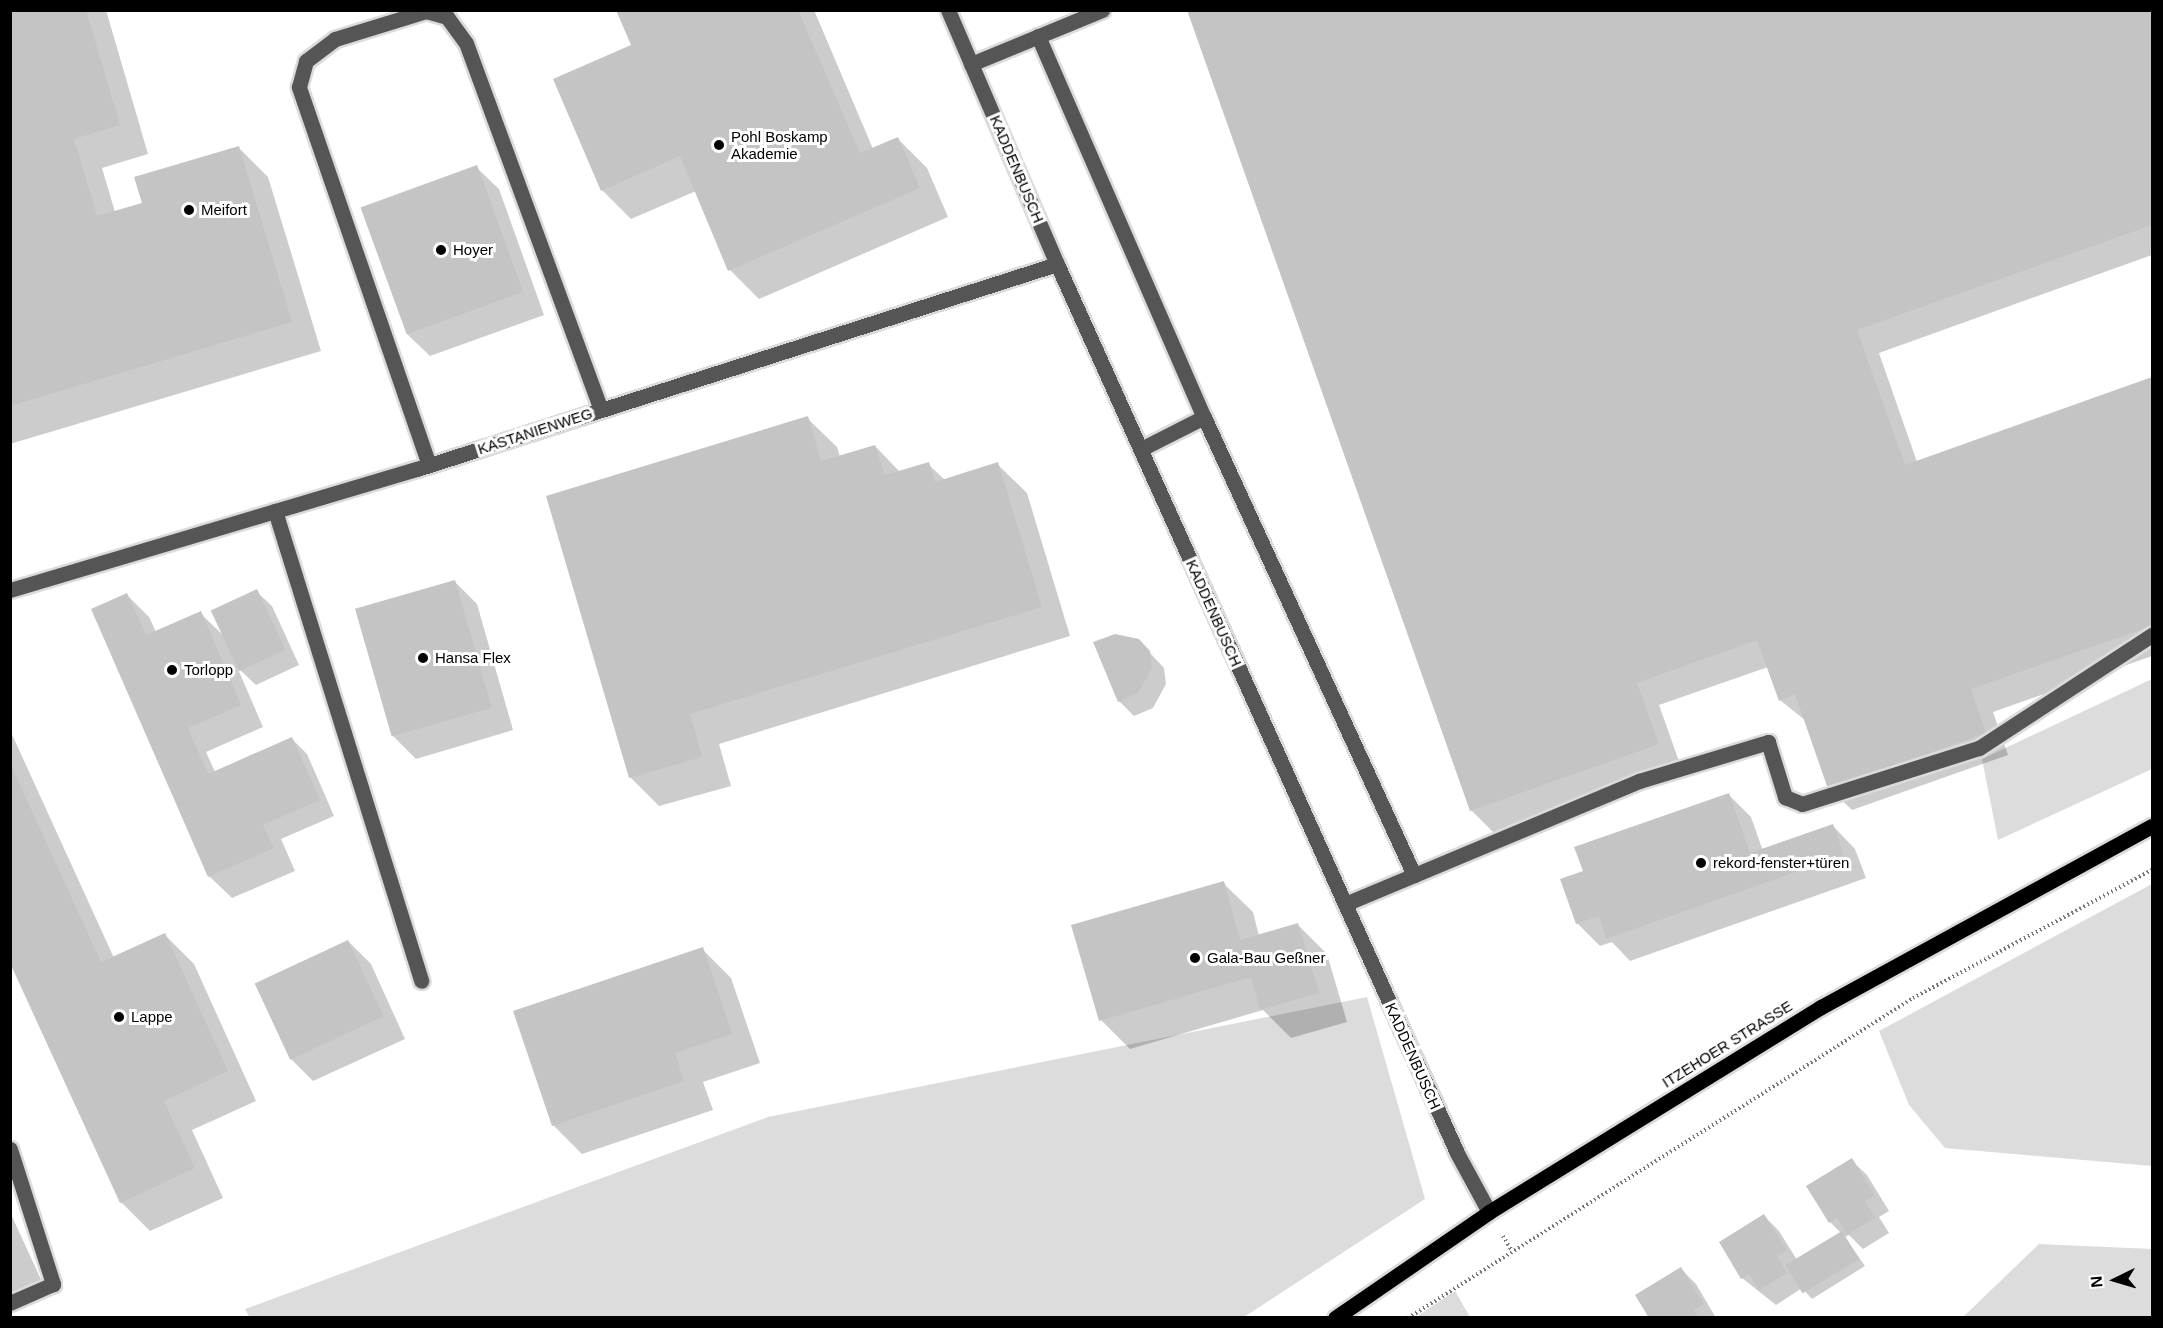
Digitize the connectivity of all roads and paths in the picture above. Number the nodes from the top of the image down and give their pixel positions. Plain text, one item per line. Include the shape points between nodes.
1 (948, 10) edge
2 (1102, 10) edge
3 (1038, 36) junction
4 (971, 64) junction
5 (1057, 264) junction
6 (601, 410) junction
7 (1204, 417) junction
8 (1141, 449) junction
9 (429, 465) junction
10 (275, 511) junction
11 (10, 590) edge
12 (2152, 635) edge
13 (2152, 826) edge
14 (2152, 870) edge
15 (1414, 875) junction
16 (1345, 904) junction
17 (421, 981) dead end
18 (10, 1149) edge
19 (1489, 1212) junction
20 (10, 1303) edge
21 (1335, 1317) edge
22 (1408, 1317) edge

1 - 4 street, KADDENBUSCH
2 - 3 street
3 - 4 street
3 - 7 street
4 - 5 street, KADDENBUSCH
5 - 6 street, KASTANIENWEG
5 - 8 street, KADDENBUSCH
6 - 9 street, KASTANIENWEG
6 - 9 street via 460,34 447,17 426,11 335,39 306,61 299,87
7 - 8 street
7 - 15 street
8 - 16 street, KADDENBUSCH
9 - 10 street, KASTANIENWEG
10 - 11 street, KASTANIENWEG
10 - 17 street
12 - 15 street via 1968,751 1802,804 1785,797 1768,742 1639,781
13 - 19 main road, ITZEHOER STRASSE via 1821,1007
14 - 22 path via 1913,998
15 - 16 street
16 - 19 street, KADDENBUSCH via 1457,1153
18 - 20 street via 53,1284
19 - 21 main road, ITZEHOER STRASSE

